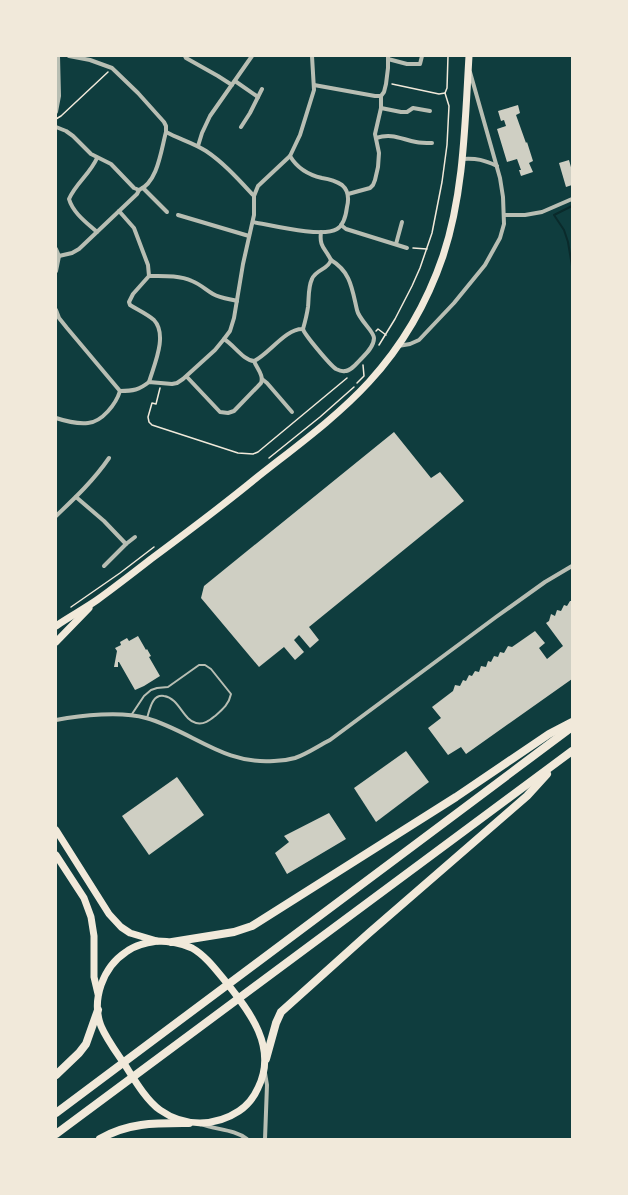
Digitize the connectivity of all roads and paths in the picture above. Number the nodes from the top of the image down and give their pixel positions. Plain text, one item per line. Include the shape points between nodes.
1 (58, 56) edge
2 (69, 56) edge
3 (185, 56) edge
4 (252, 56) edge
5 (312, 56) edge
6 (422, 56) edge
7 (448, 56) edge
8 (469, 56) edge
9 (388, 58) edge
10 (469, 66) junction
11 (112, 68) junction
12 (57, 76) edge
13 (233, 83) junction
14 (386, 84) junction
15 (314, 85) junction
16 (262, 89) dead end
17 (445, 93) junction
18 (381, 96) junction
19 (258, 97) junction
20 (381, 108) junction
21 (430, 111) dead end
22 (56, 112) edge
23 (56, 119) edge
24 (56, 126) edge
25 (241, 127) dead end
26 (166, 132) junction
27 (376, 138) junction
28 (432, 143) dead end
29 (198, 146) junction
30 (290, 156) junction
31 (97, 158) junction
32 (462, 159) junction
33 (497, 166) junction
34 (141, 189) junction
35 (348, 194) junction
36 (254, 196) junction
37 (572, 199) edge
38 (119, 211) junction
39 (167, 212) dead end
40 (178, 215) dead end
41 (504, 215) junction
42 (252, 222) junction
43 (402, 222) dead end
44 (341, 225) junction
45 (97, 232) junction
46 (321, 232) junction
47 (249, 236) junction
48 (396, 244) junction
49 (407, 248) joint
50 (56, 249) edge
51 (427, 249) junction
52 (59, 256) junction
53 (331, 260) junction
54 (56, 271) edge
55 (149, 276) junction
56 (237, 301) junction
57 (56, 310) edge
58 (303, 329) junction
59 (373, 333) junction
60 (386, 335) junction
61 (224, 339) junction
62 (378, 346) dead end
63 (398, 346) junction
64 (254, 362) junction
65 (363, 362) dead end
66 (187, 377) junction
67 (347, 378) dead end
68 (262, 379) junction
69 (149, 382) junction
70 (161, 383) junction
71 (120, 391) junction
72 (292, 412) dead end
73 (56, 418) edge
74 (109, 458) dead end
75 (267, 460) dead end
76 (76, 497) junction
77 (56, 516) edge
78 (135, 537) dead end
79 (126, 544) junction
80 (154, 547) dead end
81 (104, 566) dead end
82 (572, 566) edge
83 (96, 600) junction
84 (68, 609) dead end
85 (56, 626) edge
86 (56, 642) edge
87 (131, 715) junction
88 (56, 718) edge
89 (148, 718) junction
90 (572, 722) edge
91 (572, 727) edge
92 (572, 751) edge
93 (559, 761) junction
94 (56, 830) edge
95 (56, 855) edge
96 (157, 941) junction
97 (172, 942) junction
98 (98, 996) junction
99 (98, 1010) junction
100 (266, 1059) junction
101 (264, 1070) junction
102 (56, 1074) edge
103 (56, 1113) edge
104 (189, 1123) junction
105 (199, 1124) junction
106 (56, 1134) edge
107 (100, 1139) edge
108 (247, 1139) edge
109 (264, 1139) edge

1 - 12 street
2 - 11 street
3 - 13 street
4 - 13 street
5 - 15 street
6 - 9 street via 420,64 407,64
7 - 17 path via 448,88
8 - 10 main road
9 - 14 street
10 - 32 main road
10 - 33 street
11 - 23 path
11 - 26 street via 164,122
12 - 22 street via 59,96
13 - 19 street
13 - 29 street via 210,116
14 - 17 path
14 - 18 street
15 - 18 street
15 - 30 street via 300,135
16 - 19 street
17 - 51 path via 449,106 445,160
18 - 20 street
19 - 25 street
20 - 21 street via 401,112 408,112 413,108
20 - 27 street
24 - 31 street via 73,136
26 - 29 street
26 - 34 street via 155,174
27 - 28 street via 391,136
27 - 35 street via 379,158 373,185
29 - 36 street via 217,159
30 - 35 street via 304,171 341,184
30 - 36 street via 258,186
31 - 34 street via 110,164 134,188
31 - 45 street via 69,199 77,213
32 - 33 street via 483,160
32 - 63 main road via 451,229 443,256 425,301
33 - 41 street
34 - 38 street
34 - 39 street
35 - 44 street
36 - 42 street
37 - 41 street via 542,212
38 - 45 street
38 - 55 street via 134,228 148,265
40 - 47 street
41 - 63 street via 500,238 485,265 419,340
42 - 46 street
42 - 47 street
43 - 48 street
44 - 46 street via 338,229
44 - 48 street
45 - 52 street via 79,249
46 - 53 street via 322,246
47 - 56 street
48 - 49 street
49 - 51 path
50 - 52 street
51 - 60 path
52 - 54 street
53 - 58 street via 326,268 312,277
53 - 59 street via 342,267 352,287 359,317
55 - 56 street via 191,280 211,294
55 - 69 street via 129,302 154,320 159,330 159,345
56 - 61 street via 232,326
57 - 71 street via 66,328
58 - 59 street via 330,363 344,372 368,351 373,343
58 - 64 street via 288,334
59 - 60 path via 378,329
60 - 62 path
61 - 64 street
61 - 66 street
63 - 83 main road via 369,382 316,431
64 - 68 street
65 - 75 path via 364,376 355,386
66 - 68 street via 220,412 228,413 234,411
66 - 70 street via 177,383
67 - 70 path via 253,454 238,453 152,425 148,417 152,402 156,404
68 - 72 street
69 - 70 street
69 - 71 street via 134,390
71 - 73 street via 110,410 93,422 81,423
74 - 76 street
76 - 77 street
76 - 79 street
78 - 79 street
79 - 81 street
80 - 84 path
82 - 89 street via 496,617 330,740 294,758 263,762 242,759 213,749
83 - 85 main road
83 - 86 main road
87 - 88 street
87 - 89 street
87 - 89 lane via 151,690 168,687 199,665 211,669 231,694 226,707 202,724 191,721 168,696 161,696 152,702
90 - 97 highway via 549,734 456,797 252,926 234,932
91 - 103 highway
92 - 93 highway
93 - 100 highway via 527,796 281,1012
93 - 106 highway
94 - 96 main road via 109,914 130,933
95 - 98 main road via 84,898 91,917 94,936 94,977
96 - 97 main road
96 - 98 main road via 138,945 116,960 106,972
97 - 100 main road via 191,948 203,956 234,992 257,1026 264,1042
98 - 99 main road
99 - 102 highway via 86,1044
99 - 104 main road via 108,1040 147,1097 160,1110
100 - 101 main road
101 - 105 main road via 256,1093 245,1106 222,1120
101 - 109 street via 267,1085
104 - 105 main road
104 - 107 highway via 149,1123 130,1126
105 - 108 street via 236,1133

